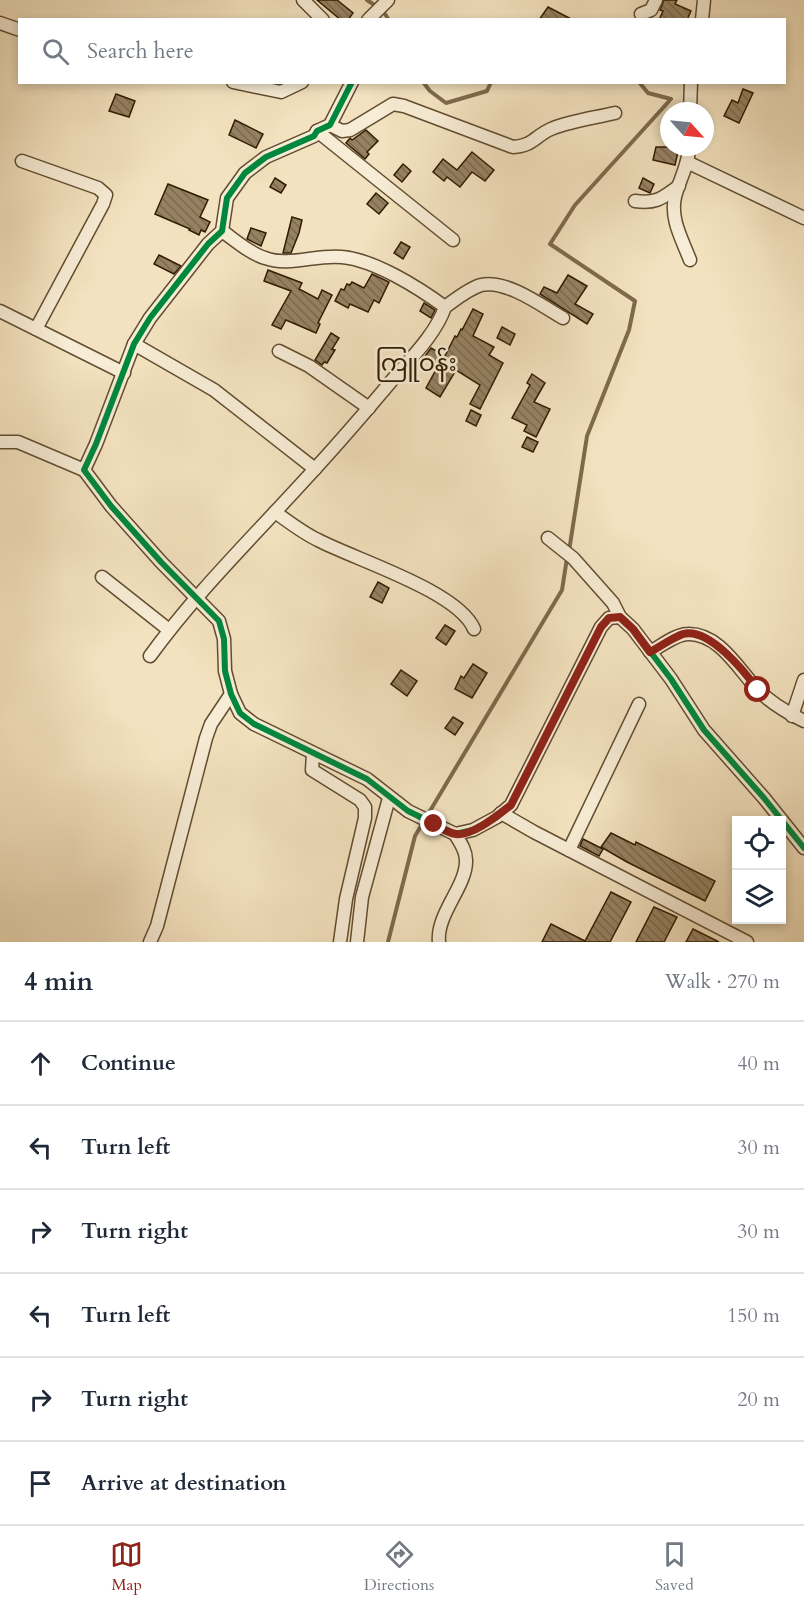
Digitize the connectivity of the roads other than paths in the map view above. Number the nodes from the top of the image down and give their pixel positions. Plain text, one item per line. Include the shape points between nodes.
1 (303, 0) edge
2 (388, 0) edge
3 (657, 0) edge
4 (704, 0) edge
5 (641, 14) dead end
6 (371, 16) edge
7 (321, 18) edge
8 (702, 18) edge
9 (0, 23) edge
10 (18, 29) edge
11 (243, 84) edge
12 (298, 84) edge
13 (351, 84) edge
14 (690, 84) edge
15 (690, 102) edge
16 (615, 113) dead end
17 (330, 125) junction
18 (317, 131) junction
19 (688, 156) edge
20 (22, 161) dead end
21 (687, 162) junction
22 (680, 185) junction
23 (635, 201) dead end
24 (804, 218) edge
25 (222, 231) junction
26 (453, 240) dead end
27 (690, 260) dead end
28 (445, 307) junction
29 (0, 311) edge
30 (563, 318) dead end
31 (36, 329) junction
32 (134, 344) junction
33 (279, 351) dead end
34 (124, 373) junction
35 (369, 408) junction
36 (0, 442) edge
37 (315, 469) junction
38 (84, 470) junction
39 (275, 513) junction
40 (548, 538) dead end
41 (102, 578) dead end
42 (196, 597) junction
43 (620, 617) junction
44 (474, 629) dead end
45 (170, 630) junction
46 (650, 652) junction
47 (150, 656) dead end
48 (804, 680) edge
49 (231, 694) junction
50 (639, 704) dead end
51 (801, 719) edge
52 (313, 754) junction
53 (389, 798) junction
54 (506, 817) junction
55 (455, 834) junction
56 (804, 848) edge
57 (569, 850) junction
58 (150, 942) edge
59 (340, 942) edge
60 (357, 942) edge
61 (439, 942) edge
62 (747, 942) edge

1 - 7 street
2 - 6 street
3 - 5 street via 651,10
4 - 8 street
9 - 10 street
11 - 12 street via 281,92
13 - 17 street
14 - 15 street
16 - 17 street via 548,130 534,142 513,147 393,104 350,130
17 - 18 street
18 - 25 street via 314,136 266,157 245,173 227,198
18 - 26 street
19 - 21 street
20 - 31 street via 98,188 106,195
21 - 22 street
21 - 24 street
22 - 23 street via 660,200
22 - 27 street via 673,212
25 - 28 street via 266,259 342,257 363,262
25 - 32 street via 150,318
28 - 30 street via 474,288 490,284 512,289
28 - 35 street via 441,320
29 - 31 street
31 - 34 street
32 - 34 street
32 - 37 street via 214,390
33 - 35 street via 309,366
34 - 38 street
35 - 37 street
36 - 38 street via 27,445
37 - 39 street
38 - 42 street via 111,506
39 - 42 street
39 - 44 street via 317,540 409,580 455,606 470,619
40 - 43 street via 613,603
41 - 45 street
42 - 45 street
42 - 49 street via 219,621
43 - 46 street
43 - 54 street via 609,618 601,627
45 - 47 street
46 - 51 street via 685,634 699,635 741,667 758,690
46 - 56 street via 704,730
48 - 51 street
49 - 52 street via 240,713 254,724
49 - 58 street via 206,738
50 - 57 street
52 - 53 street via 367,779
52 - 59 street via 312,770 365,807
53 - 55 street via 408,812
53 - 60 street via 362,897
54 - 55 street
54 - 57 street
55 - 61 street via 466,862 442,921
57 - 62 street

